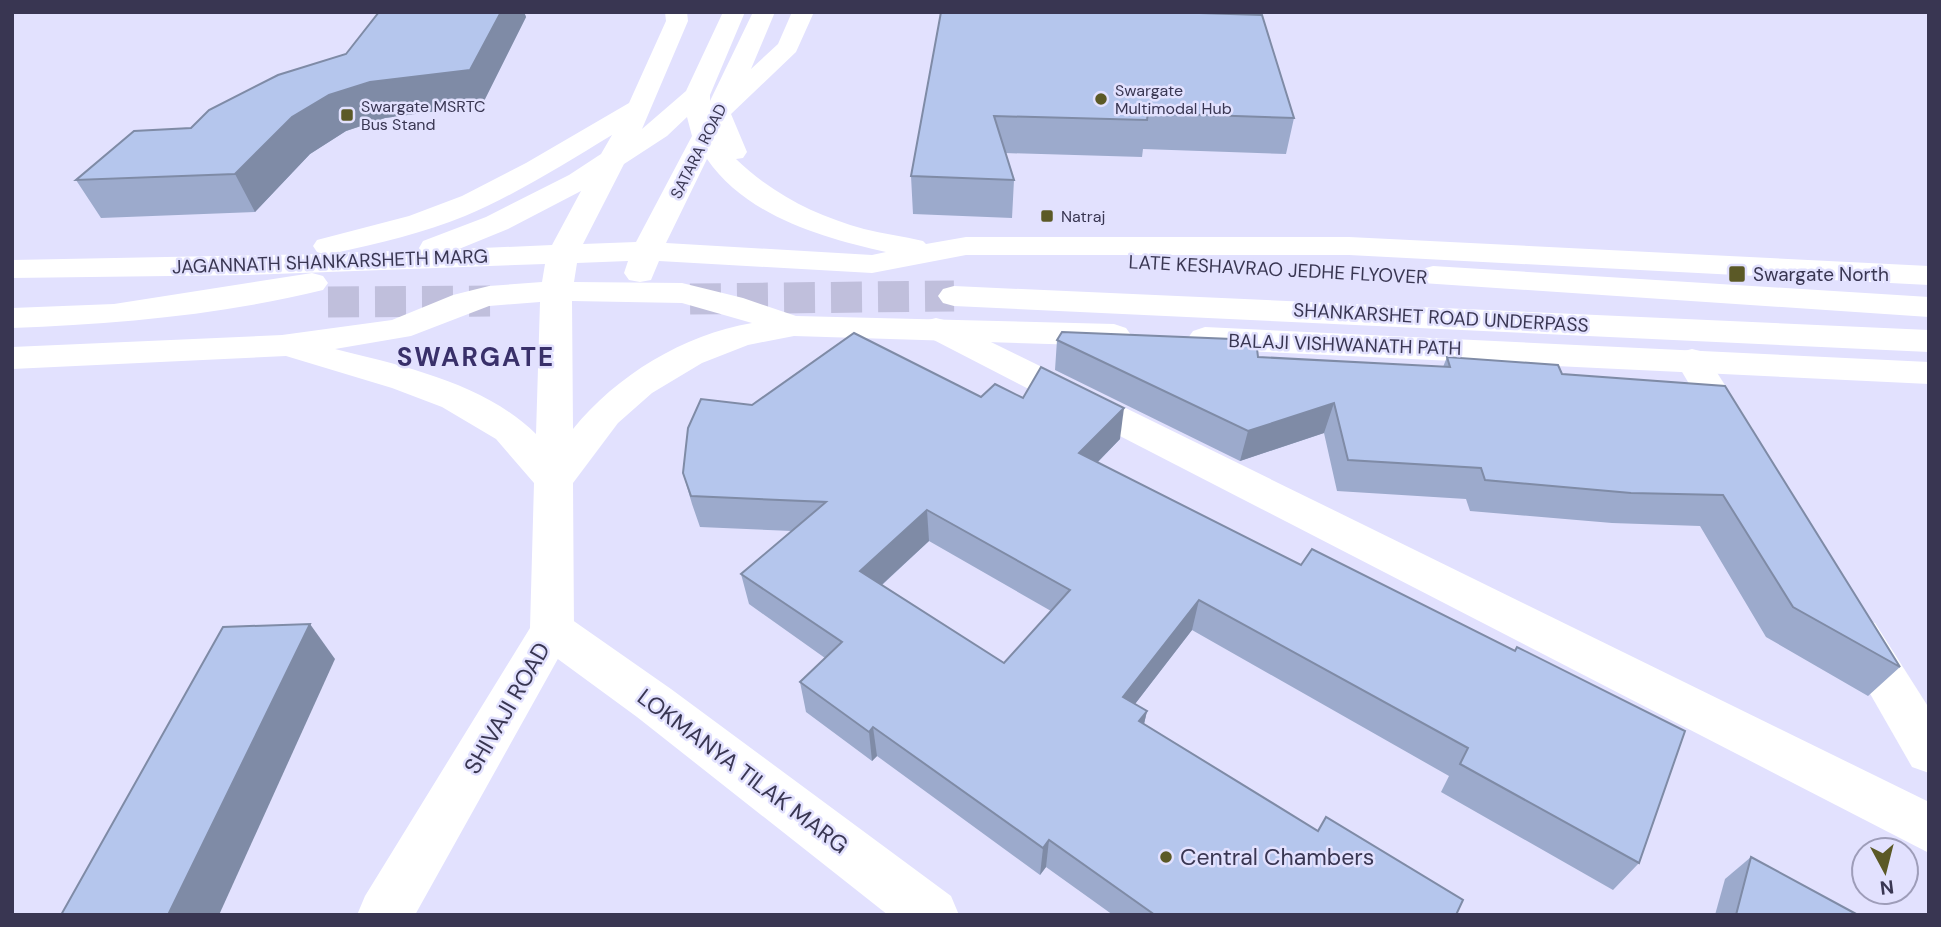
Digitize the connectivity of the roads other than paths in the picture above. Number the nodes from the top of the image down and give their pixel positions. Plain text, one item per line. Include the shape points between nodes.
1 (676, 12) edge
2 (734, 12) edge
3 (764, 12) edge
4 (803, 12) edge
5 (707, 104) junction
6 (640, 107) junction
7 (966, 246) junction
8 (647, 251) junction
9 (563, 253) junction
10 (248, 266) junction
11 (12, 270) edge
12 (1929, 276) edge
13 (556, 291) junction
14 (635, 291) junction
15 (12, 302) edge
16 (328, 302) tunnel mouth
17 (1929, 307) edge
18 (945, 312) junction
19 (12, 318) edge
20 (793, 326) junction
21 (1929, 341) edge
22 (282, 346) junction
23 (12, 358) edge
24 (1692, 360) junction
25 (1929, 373) edge
26 (1757, 467) edge
27 (554, 480) junction
28 (1843, 609) edge
29 (552, 630) junction
30 (1929, 751) edge
31 (1929, 828) edge
32 (384, 915) edge
33 (932, 915) edge

1 - 6 main road via 677,21
2 - 5 main road
3 - 5 main road, SATARA ROAD
4 - 5 main road via 788,47
5 - 7 main road via 737,162 760,184 815,216 893,239
5 - 8 main road, SATARA ROAD
5 - 17 main road, LATE KESHAVRAO JEDHE FLYOVER via 705,135 727,168 752,189 789,211 834,229 898,246 997,257 1378,273
5 - 19 main road via 579,181 497,223 385,266 241,296 114,314
6 - 9 main road
6 - 10 main road via 470,203 405,228
7 - 8 main road via 872,264
7 - 12 main road via 1349,246
8 - 9 main road, JAGANNATH SHANKARSHETH MARG
8 - 14 main road, SATARA ROAD
9 - 10 main road, JAGANNATH SHANKARSHETH MARG
9 - 13 main road
10 - 11 main road, JAGANNATH SHANKARSHETH MARG
13 - 14 main road, BALAJI VISHWANATH PATH
13 - 22 main road, JAGANNATH SHANKARSHETH MARG via 489,296 399,329
13 - 27 main road, SHIVAJI ROAD
14 - 20 main road, BALAJI VISHWANATH PATH via 682,293
15 - 16 main road
18 - 20 main road, BALAJI VISHWANATH PATH
18 - 21 main road, SHANKARSHET ROAD UNDERPASS
18 - 24 main road, BALAJI VISHWANATH PATH
18 - 31 main road
20 - 27 main road via 740,336 690,355 639,385 605,414
22 - 23 main road, JAGANNATH SHANKARSHETH MARG
22 - 27 main road via 414,382 467,405 504,426
24 - 25 main road, BALAJI VISHWANATH PATH
24 - 26 main road
27 - 29 main road, SHIVAJI ROAD
28 - 30 main road
29 - 32 main road, SHIVAJI ROAD
29 - 33 main road, LOKMANYA TILAK MARG

